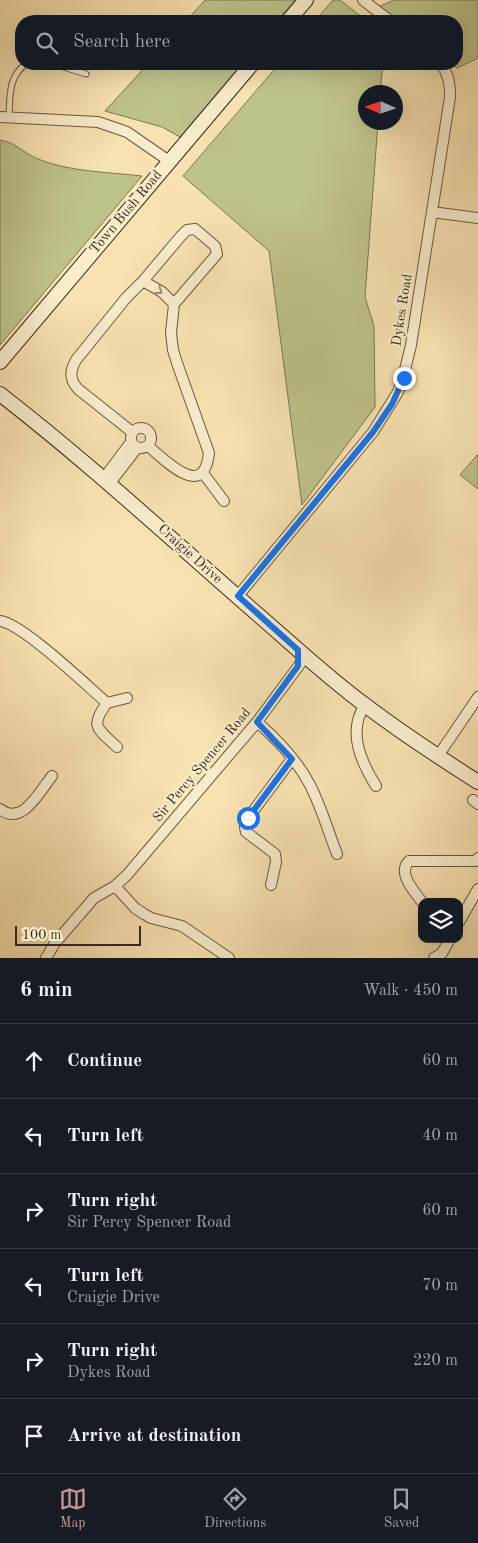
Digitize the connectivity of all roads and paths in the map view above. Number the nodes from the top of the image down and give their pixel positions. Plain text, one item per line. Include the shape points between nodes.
1 (306, 0) edge
2 (364, 0) edge
3 (293, 15) edge
4 (383, 15) edge
5 (20, 70) edge
6 (73, 70) edge
7 (247, 70) edge
8 (445, 70) edge
9 (86, 74) dead end
10 (4, 118) edge
11 (169, 161) junction
12 (432, 212) junction
13 (478, 218) edge
14 (143, 281) junction
15 (174, 304) junction
16 (0, 362) edge
17 (0, 394) edge
18 (133, 441) junction
19 (148, 446) junction
20 (203, 473) junction
21 (107, 480) junction
22 (224, 501) dead end
23 (238, 596) junction
24 (0, 621) edge
25 (300, 657) junction
26 (478, 697) edge
27 (127, 698) dead end
28 (107, 703) junction
29 (365, 705) junction
30 (257, 722) junction
31 (117, 747) dead end
32 (438, 756) junction
33 (292, 759) junction
34 (52, 776) dead end
35 (478, 782) edge
36 (376, 786) dead end
37 (0, 809) edge
38 (337, 854) dead end
39 (477, 860) edge
40 (271, 885) dead end
41 (115, 886) junction
42 (478, 889) edge
43 (419, 898) edge
44 (463, 915) edge
45 (448, 943) edge
46 (442, 956) edge
47 (46, 958) edge
48 (229, 958) edge

1 - 3 street
2 - 4 street
5 - 10 lane via 13,82
6 - 9 lane
7 - 11 street, Town Bush Road
8 - 12 street, Dykes Road via 450,97
10 - 11 street via 98,122 128,132
11 - 16 street, Town Bush Road
12 - 13 street
12 - 23 street, Dykes Road via 411,345 398,392 373,432
14 -> 15 street
14 - 15 street via 188,230 200,232 215,246 217,254
14 - 18 street via 76,360 71,377 73,384
15 - 20 street via 173,350 209,452
17 - 21 street, Craigie Drive
18 - 19 street via 141,448
18 - 19 street via 138,427 148,430 151,436
18 - 21 street
19 - 20 street via 180,472 190,476
20 - 22 street
21 - 23 street, Craigie Drive
23 - 25 street, Craigie Drive
24 - 28 street via 15,626
25 - 29 street, Craigie Drive
25 - 30 street, Sir Percy Spencer Road
26 - 32 street
27 - 28 street
28 - 31 street via 97,718 97,726
29 - 32 street, Craigie Drive
29 - 36 street via 356,720 356,732 360,754
30 - 33 street
30 - 41 street, Sir Percy Spencer Road
32 - 35 street, Craigie Drive
33 - 38 street via 311,787
33 - 40 street via 244,827 275,854
34 - 37 street via 25,810 10,814
39 - 43 street via 410,861 404,872
41 - 47 street, Sir Percy Spencer Road via 94,898
41 - 48 street via 144,914 182,926
42 - 44 street
45 - 46 street

